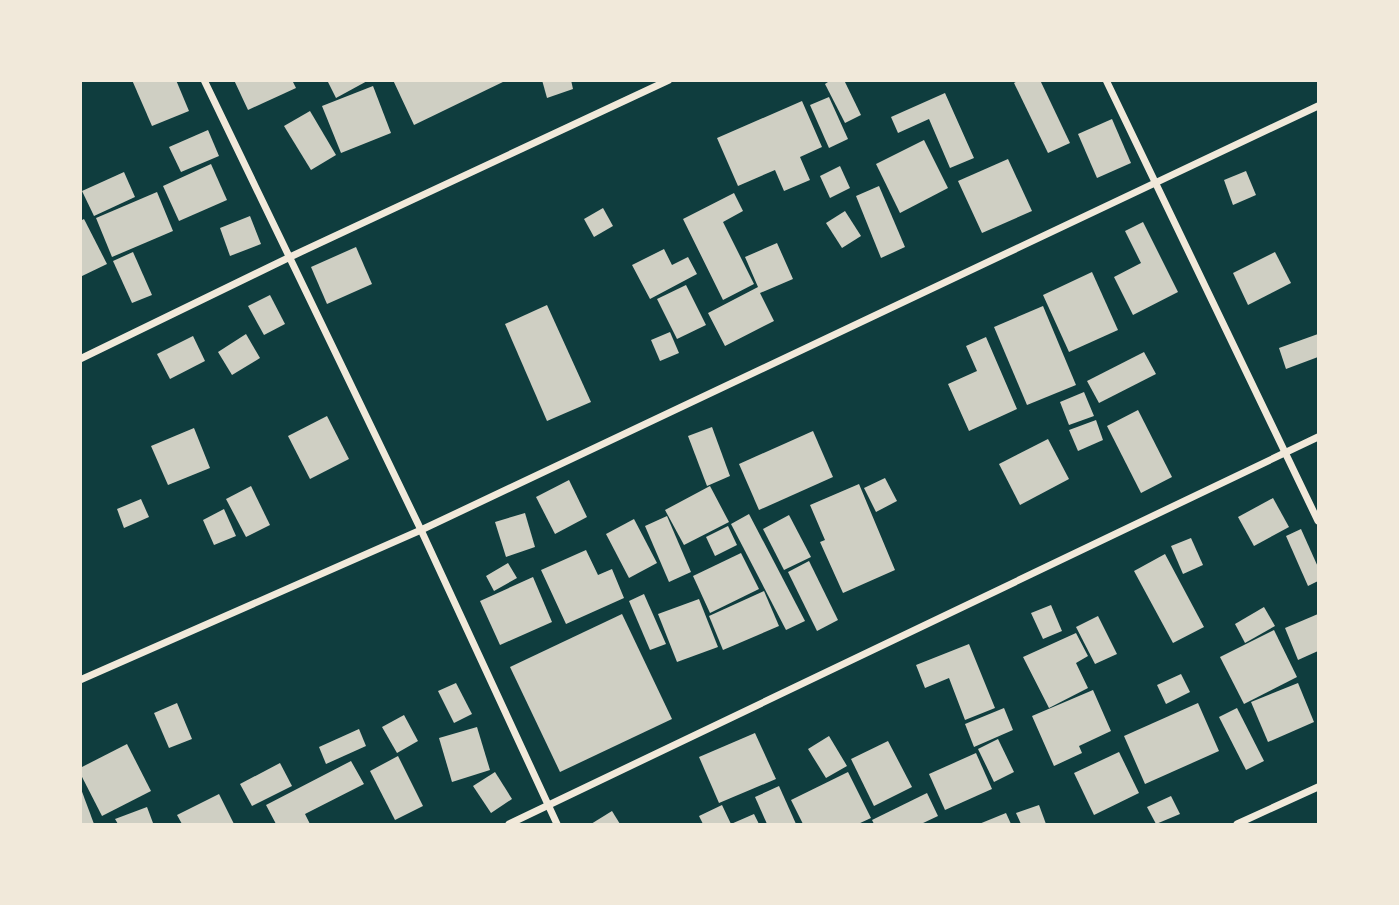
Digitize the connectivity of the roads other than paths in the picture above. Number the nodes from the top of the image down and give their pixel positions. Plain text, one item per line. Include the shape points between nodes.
1 (204, 80) edge
2 (669, 80) edge
3 (1105, 80) edge
4 (1318, 106) edge
5 (1156, 182) junction
6 (290, 257) junction
7 (80, 359) edge
8 (1318, 437) edge
9 (1286, 453) junction
10 (1318, 521) edge
11 (421, 530) junction
12 (80, 680) edge
13 (1318, 787) edge
14 (548, 806) junction
15 (509, 824) edge
16 (557, 824) edge
17 (1237, 824) edge

1 - 6 street
2 - 6 street
3 - 5 street
4 - 5 street
5 - 9 street
5 - 11 street
6 - 7 street
6 - 11 street
8 - 9 street
9 - 10 street
9 - 14 street
11 - 12 street
11 - 14 street
13 - 17 street
14 - 15 street
14 - 16 street

